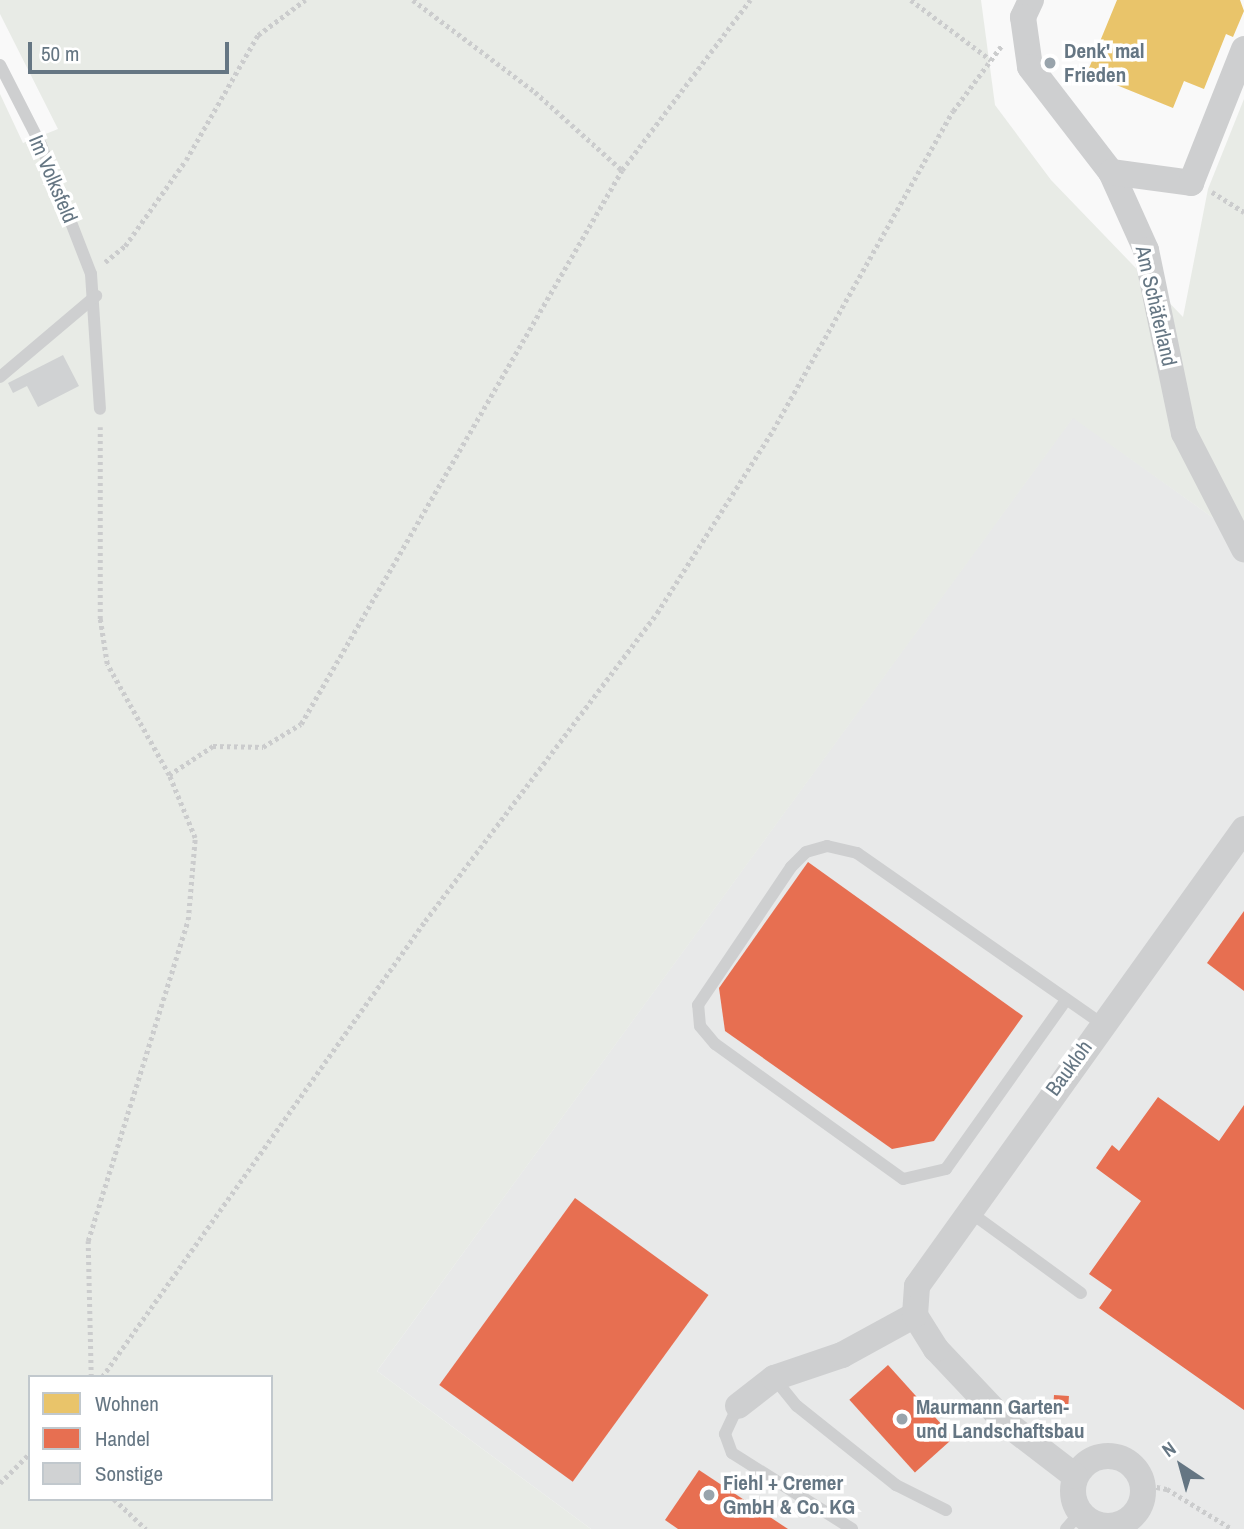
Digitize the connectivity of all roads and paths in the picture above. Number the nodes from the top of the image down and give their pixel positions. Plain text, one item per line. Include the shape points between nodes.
1 (305, 0) edge
2 (413, 0) edge
3 (750, 0) edge
4 (911, 0) edge
5 (1027, 8) edge
6 (1244, 49) edge
7 (991, 60) junction
8 (0, 65) edge
9 (622, 170) junction
10 (1111, 172) junction
11 (1191, 183) junction
12 (1244, 212) edge
13 (91, 274) junction
14 (96, 296) junction
15 (0, 377) edge
16 (100, 409) joint
17 (1244, 549) edge
18 (169, 775) junction
19 (1244, 830) edge
20 (1066, 1000) junction
21 (1102, 1024) junction
22 (967, 1210) junction
23 (1081, 1293) dead end
24 (915, 1315) junction
25 (91, 1375) edge
26 (103, 1375) edge
27 (774, 1378) junction
28 (738, 1406) joint
29 (28, 1455) edge
30 (1075, 1476) junction
31 (0, 1483) edge
32 (1143, 1484) junction
33 (116, 1501) edge
34 (946, 1510) dead end
35 (1073, 1521) edge
36 (146, 1529) edge
37 (852, 1529) edge
38 (1232, 1529) edge

1 - 13 path via 258,35 186,160 125,246
2 - 9 path via 535,92
3 - 9 path
4 - 7 path
5 - 7 path
5 - 10 street, Am Schäferland via 1030,67
6 - 11 street
7 - 26 path via 911,179 774,430 657,612 409,943
8 - 13 lane, Im Volksfeld via 41,145
9 - 18 path via 300,724 263,747 214,746
10 - 11 street
10 - 17 street, Am Schäferland via 1146,250 1184,433
11 - 12 path
13 - 14 lane, Im Volksfeld
14 - 15 lane
14 - 16 lane, Im Volksfeld
16 - 18 path via 100,619 107,664
18 - 25 path via 195,838 188,920 89,1241
19 - 21 street, Baukloh
20 - 20 lane via 857,853 827,846 806,852 790,867 698,1005 700,1026 715,1044 903,1179 946,1169
20 - 21 lane
21 - 22 street, Baukloh
22 - 23 lane
22 - 24 street, Baukloh via 917,1286
24 - 27 street via 842,1355
24 - 30 street via 936,1349 1006,1423
27 - 28 street
27 - 34 lane via 797,1406 875,1469
28 - 37 lane via 725,1434 732,1453
29 - 31 path
30 - 32 street via 1091,1460 1112,1455 1132,1465
30 - 35 street
32 - 35 street via 1129,1520 1103,1526
32 - 38 path via 1167,1489
33 - 36 path

